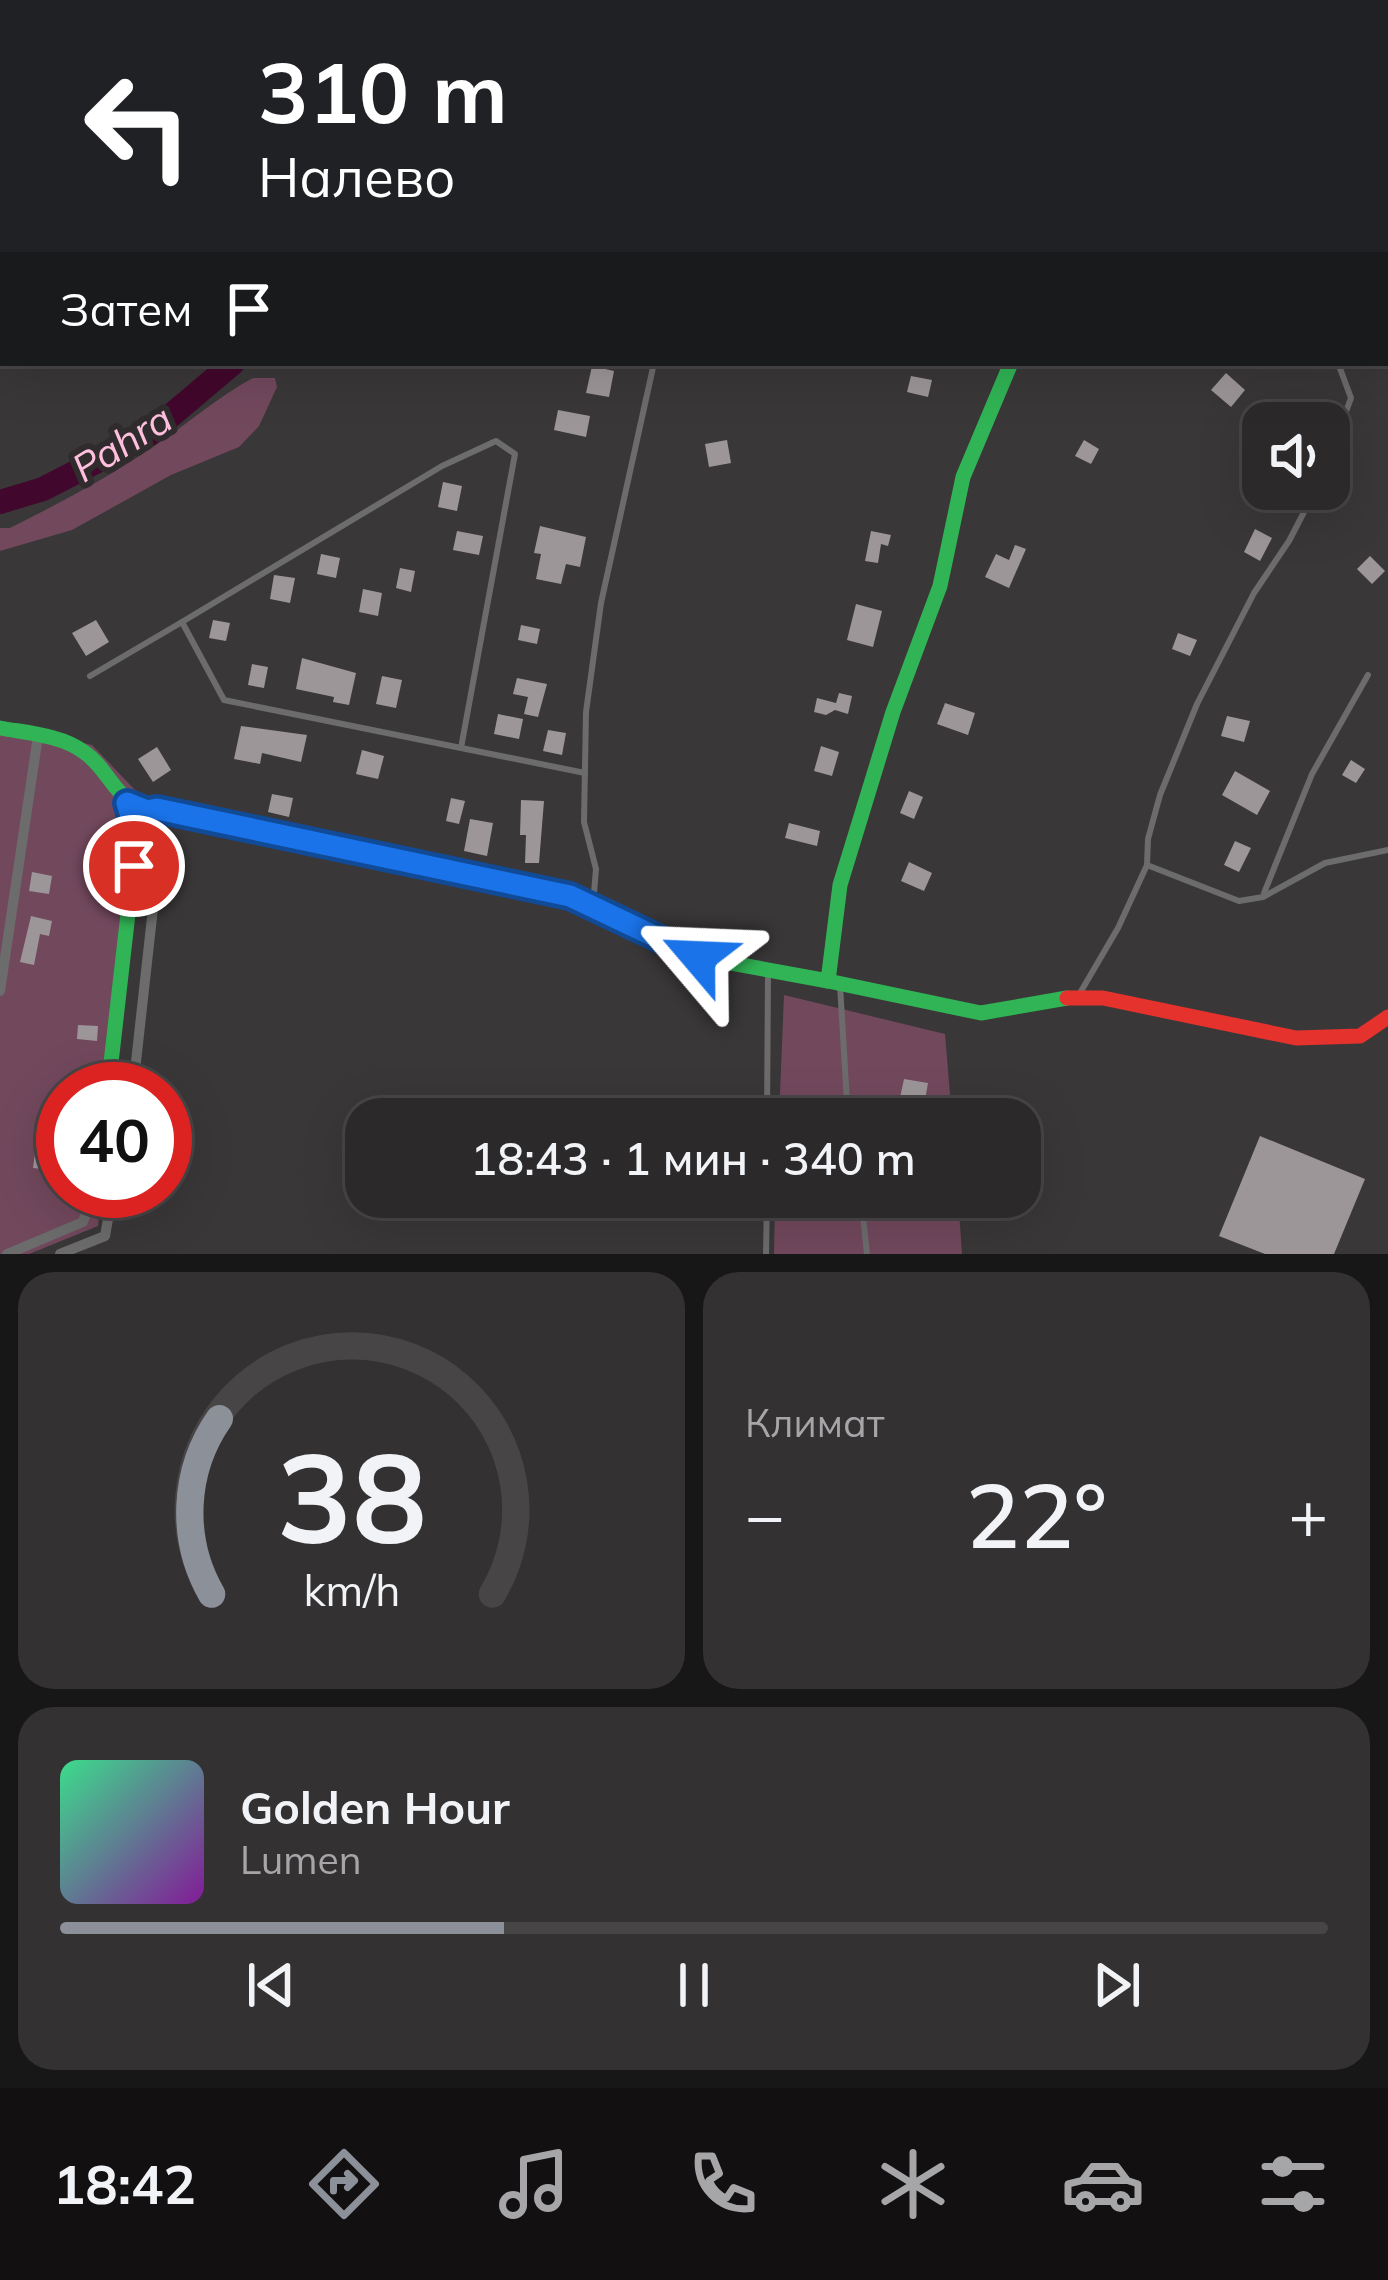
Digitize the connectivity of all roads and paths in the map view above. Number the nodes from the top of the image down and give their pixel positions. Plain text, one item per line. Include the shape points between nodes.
1 (652, 366) edge
2 (1010, 366) edge
3 (1339, 366) edge
4 (1350, 402) edge
5 (1305, 510) edge
6 (182, 622) junction
7 (1368, 675) dead end
8 (89, 676) dead end
9 (0, 728) edge
10 (38, 736) junction
11 (461, 748) junction
12 (585, 773) junction
13 (127, 803) junction
14 (155, 811) junction
15 (1388, 850) edge
16 (1147, 865) junction
17 (1263, 897) junction
18 (593, 905) junction
19 (769, 970) junction
20 (834, 983) junction
21 (0, 991) edge
22 (1079, 996) junction
23 (1388, 1017) edge
24 (111, 1062) edge
25 (136, 1062) edge
26 (767, 1098) edge
27 (846, 1098) edge
28 (84, 1218) edge
29 (108, 1218) edge
30 (767, 1218) edge
31 (863, 1218) edge
32 (7, 1254) edge
33 (60, 1254) edge
34 (766, 1254) edge
35 (867, 1254) edge

1 - 12 lane via 601,603
2 - 20 street via 963,477 940,586 840,885
3 - 4 lane
5 - 16 lane via 1197,704 1160,796
6 - 8 lane
6 - 11 lane via 224,700
6 - 11 lane via 496,441 515,454
7 - 17 lane via 1312,774
9 - 10 street
10 - 13 street via 83,749
10 - 21 street
11 - 12 lane
12 - 18 lane
13 - 14 street
13 - 24 street via 137,836
14 - 18 street
14 - 25 street via 157,872
15 - 17 lane via 1325,863
16 - 17 lane via 1239,901
16 - 22 lane
18 - 19 street via 698,957
19 - 20 street
19 - 26 lane
20 - 22 street via 982,1013
20 - 27 lane
22 - 23 street via 1296,1038 1360,1036
28 - 32 street
29 - 33 street via 105,1236
30 - 34 lane
31 - 35 lane

